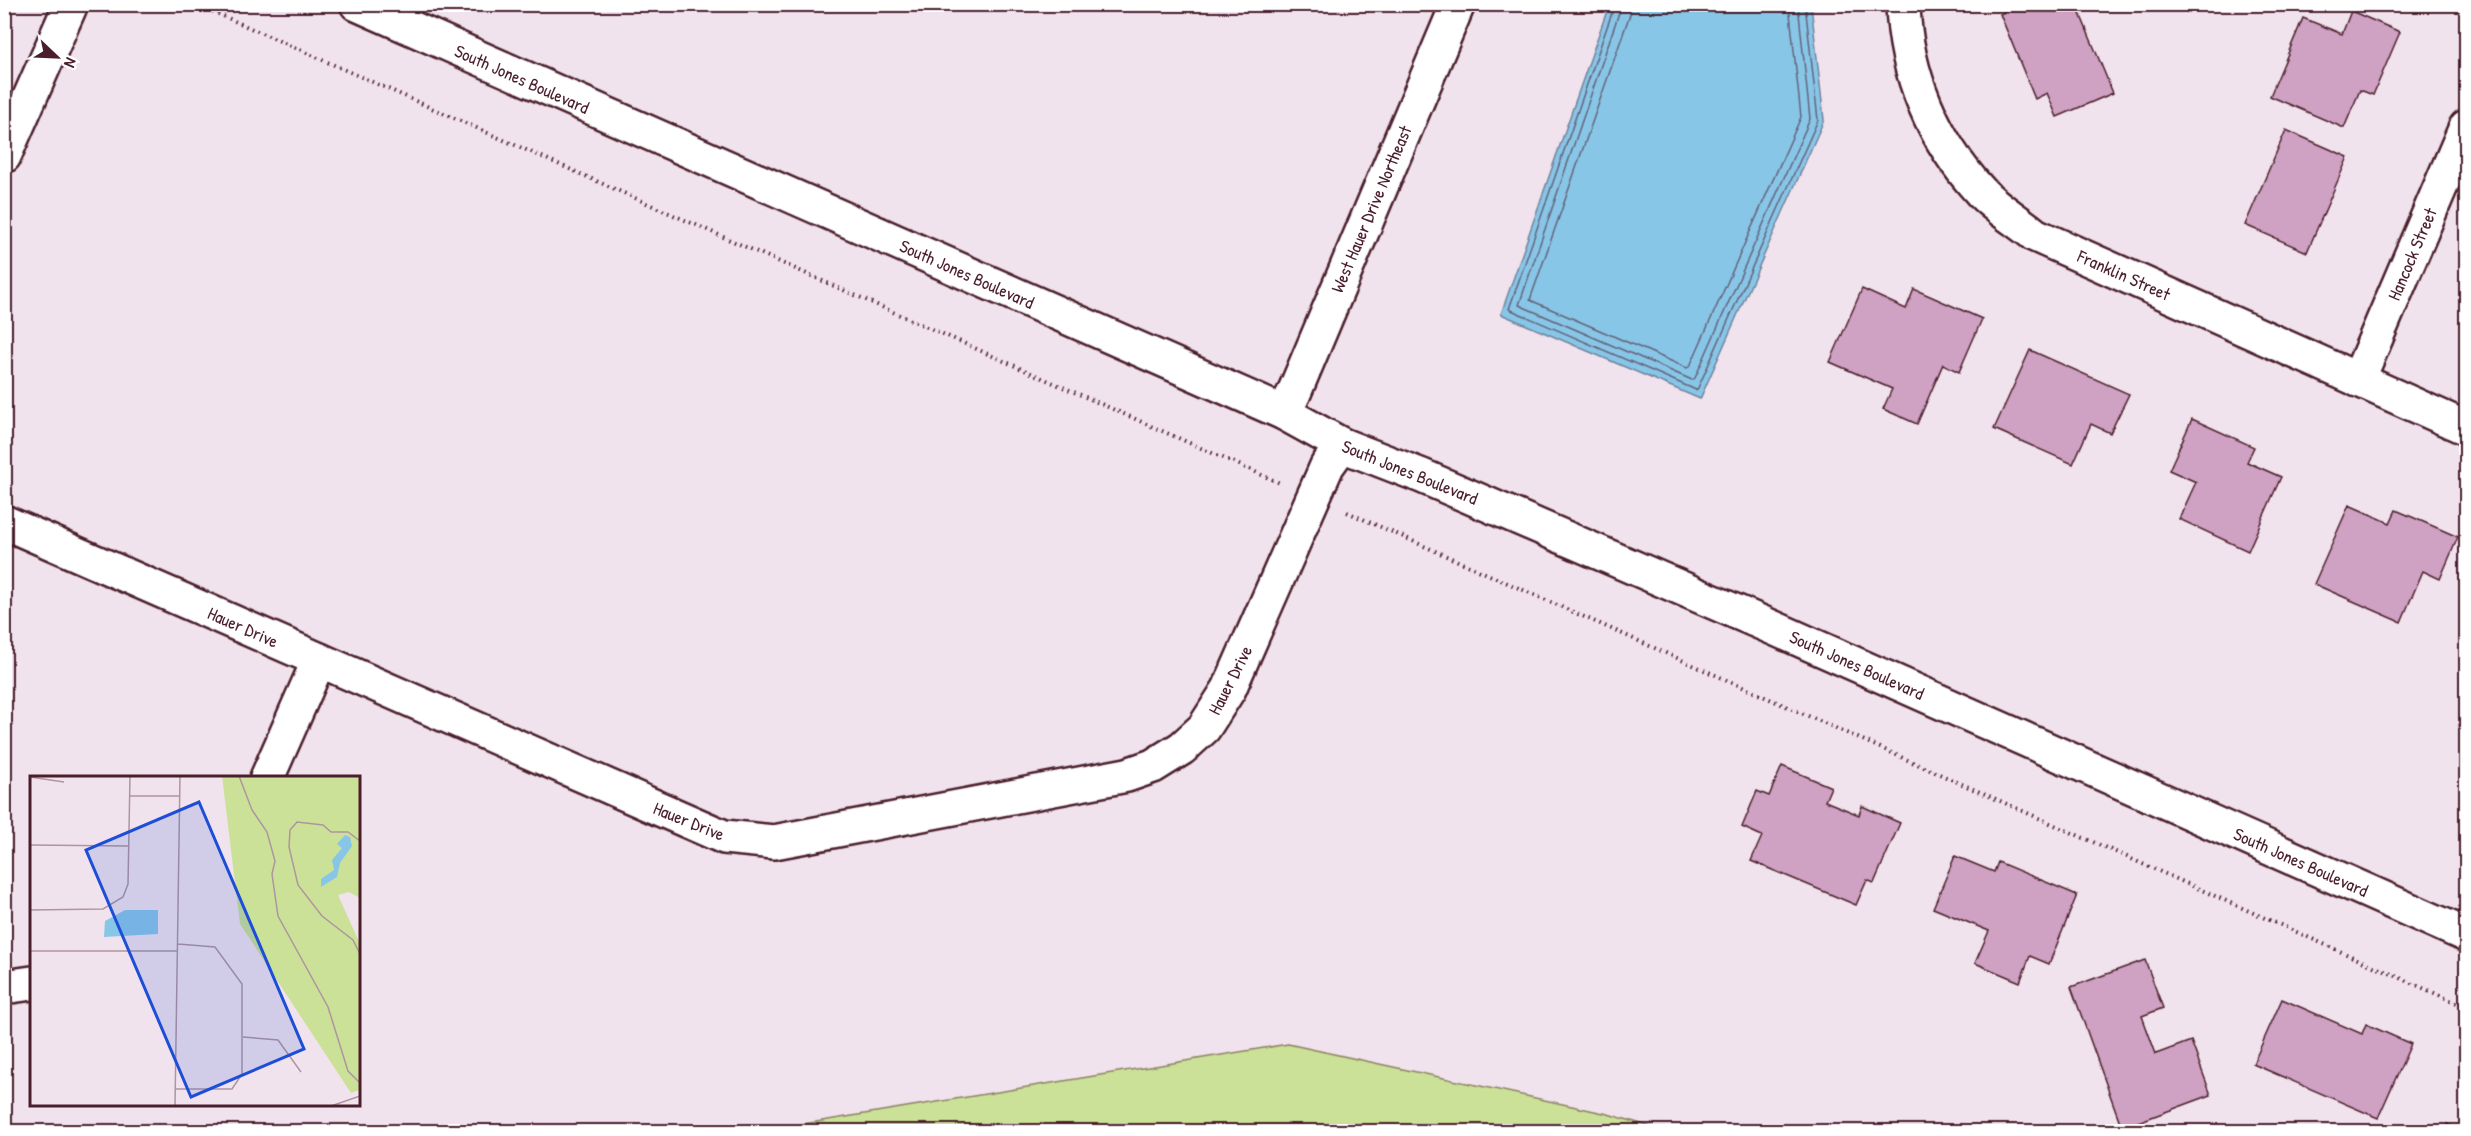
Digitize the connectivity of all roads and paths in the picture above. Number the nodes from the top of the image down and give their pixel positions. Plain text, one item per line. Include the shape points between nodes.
1 (71, 4) edge
2 (357, 4) edge
3 (1458, 4) edge
4 (1903, 4) edge
5 (2466, 127) edge
6 (4, 156) edge
7 (2358, 380) junction
8 (1284, 413) junction
9 (2466, 428) edge
10 (1342, 445) junction
11 (4, 522) edge
12 (319, 660) junction
13 (267, 776) edge
14 (2466, 935) edge
15 (30, 982) edge
16 (4, 987) edge

1 - 6 street
2 - 8 street, South Jones Boulevard
3 - 8 street, West Hauer Drive Northeast
4 - 7 street, Franklin Street via 1904,35 1918,91 1945,145 1982,193 2035,235
5 - 7 street, Hancock Street
7 - 9 street, Franklin Street
8 - 10 street, South Jones Boulevard
10 - 12 street, Hauer Drive via 1327,466 1229,689 1204,728 1153,766 1127,775 774,842 754,842 724,837
10 - 14 street, South Jones Boulevard via 1776,629
11 - 12 street, Hauer Drive
12 - 13 street
15 - 16 street

